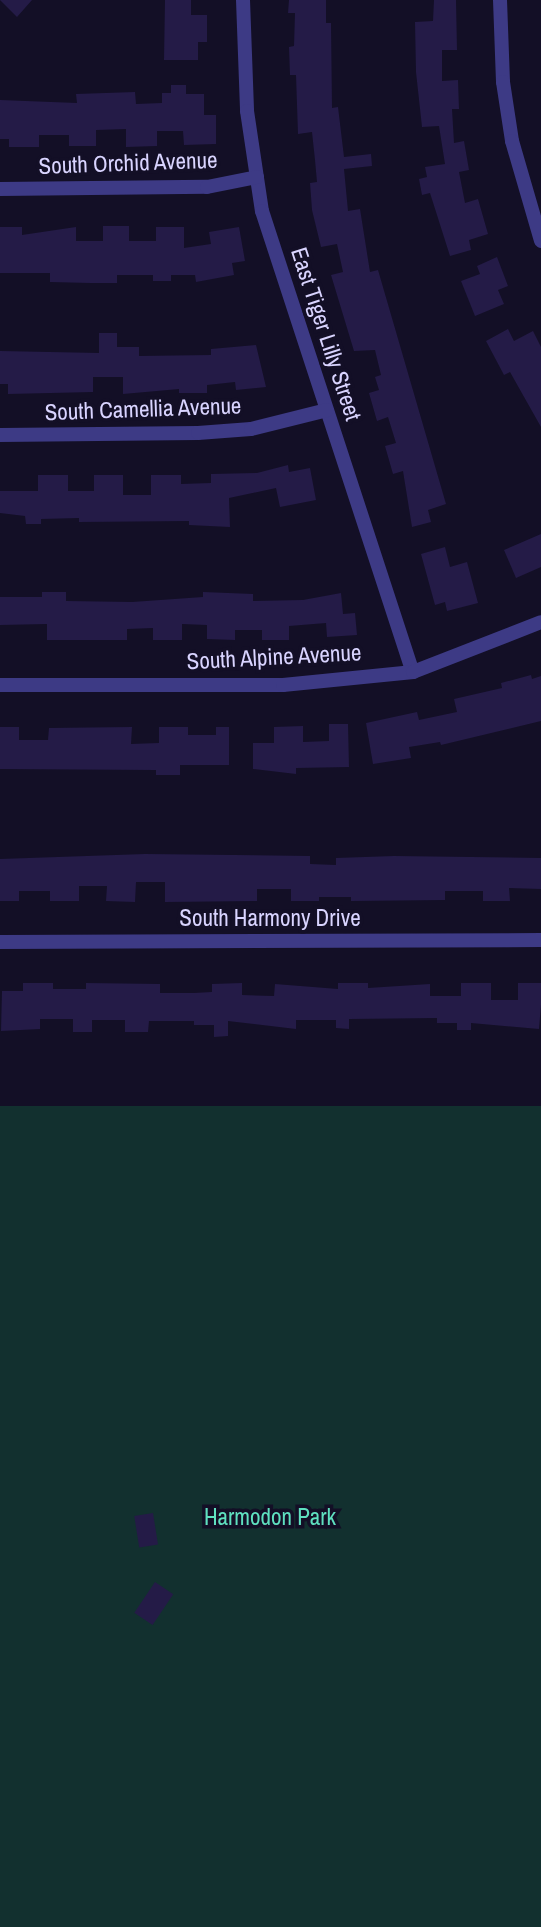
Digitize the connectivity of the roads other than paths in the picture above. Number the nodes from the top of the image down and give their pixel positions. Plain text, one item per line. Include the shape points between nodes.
1 (243, 0) edge
2 (500, 0) edge
3 (257, 177) junction
4 (0, 188) edge
5 (541, 241) edge
6 (327, 410) junction
7 (0, 435) edge
8 (541, 622) edge
9 (413, 672) junction
10 (0, 685) edge
11 (541, 940) edge
12 (0, 942) edge

1 - 3 street, East Tiger Lilly Street via 247,111
2 - 5 street via 503,82 512,141
3 - 4 street, South Orchid Avenue via 207,187
3 - 6 street, East Tiger Lilly Street via 262,211
6 - 7 street, South Camellia Avenue via 225,431
6 - 9 street, East Tiger Lilly Street
8 - 9 street, South Alpine Avenue
9 - 10 street, South Alpine Avenue via 284,685
11 - 12 street, South Harmony Drive

